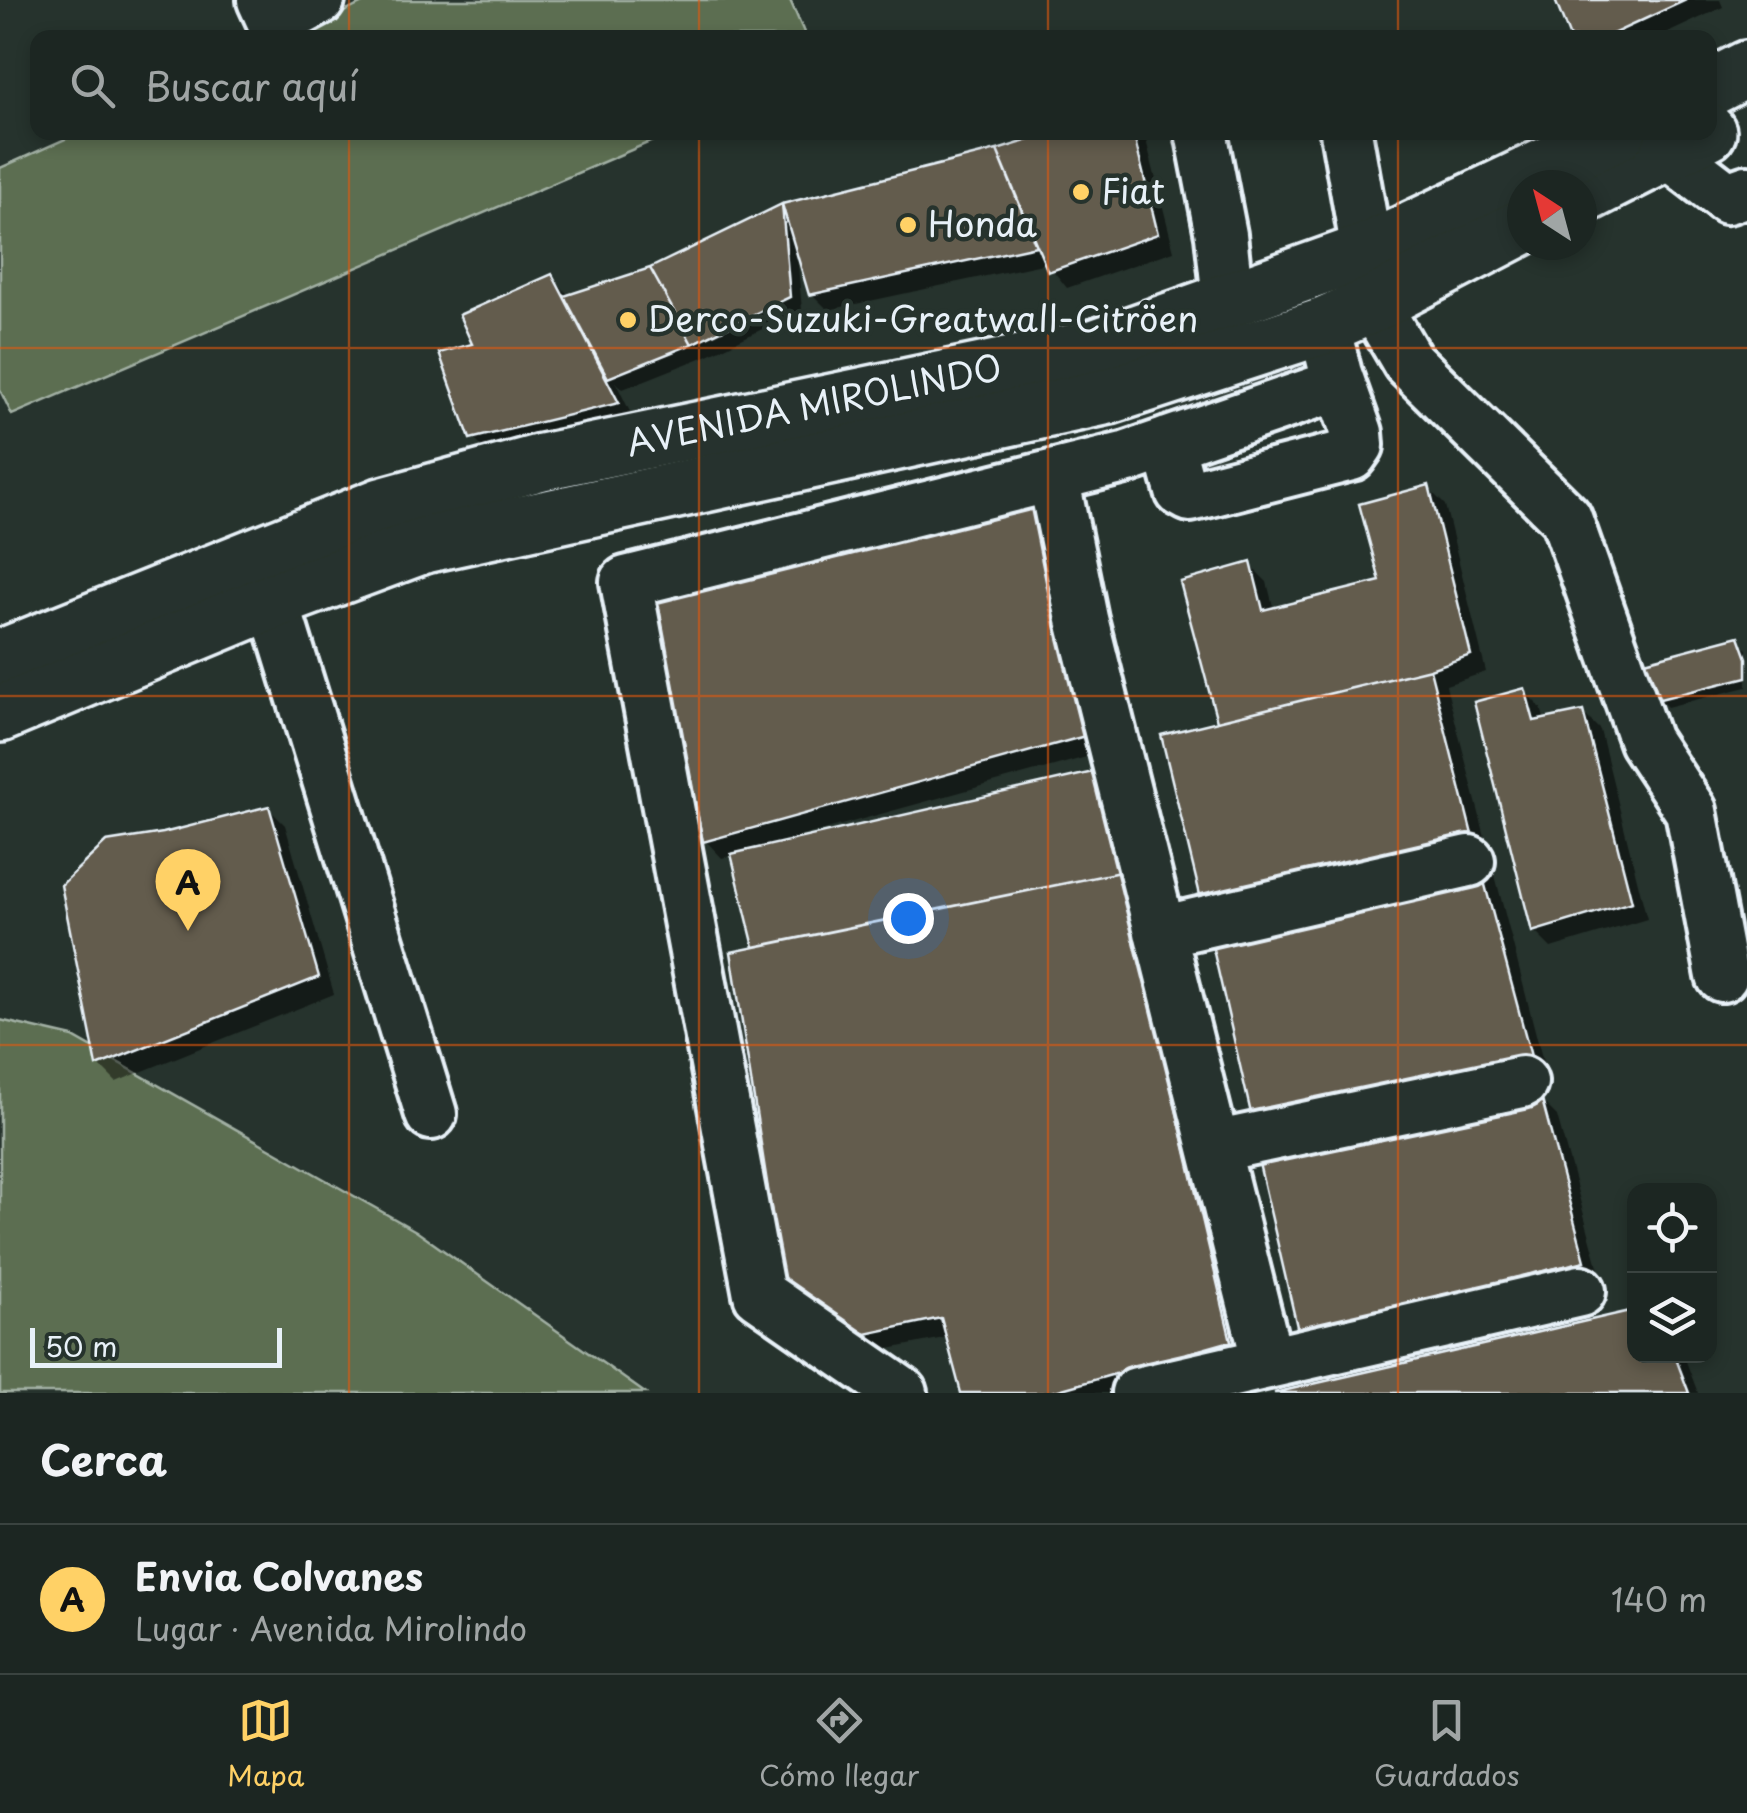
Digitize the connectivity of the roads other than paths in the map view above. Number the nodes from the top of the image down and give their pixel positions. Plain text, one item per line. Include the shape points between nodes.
1 (263, 0) edge
2 (319, 0) edge
3 (1747, 69) edge
4 (1717, 84) edge
5 (1747, 114) edge
6 (1717, 124) edge
7 (1203, 140) edge
8 (1347, 140) edge
9 (1668, 140) edge
10 (1671, 140) edge
11 (1679, 140) edge
12 (1597, 187) edge
13 (1747, 191) edge
14 (1507, 235) edge
15 (1367, 251) junction
16 (1228, 300) junction
17 (1374, 304) junction
18 (1330, 350) junction
19 (1109, 396) junction
20 (1148, 450) junction
21 (1053, 476) junction
22 (273, 601) junction
23 (0, 658) edge
24 (0, 714) edge
25 (1469, 861) dead end
26 (1160, 932) junction
27 (1722, 976) dead end
28 (1522, 1082) dead end
29 (431, 1114) dead end
30 (1214, 1147) junction
31 (1580, 1292) dead end
32 (1268, 1363) junction
33 (902, 1393) edge
34 (1137, 1393) edge

1 - 2 street via 274,24
3 - 4 main road
5 - 6 main road, AVENIDA MIROLINDO
7 - 16 street
8 - 15 street
9 - 15 main road, AVENIDA MIROLINDO
10 - 12 main road, AVENIDA MIROLINDO
11 - 13 street via 1727,198
14 - 17 main road, AVENIDA MIROLINDO
15 - 16 main road, AVENIDA MIROLINDO
16 - 23 main road, AVENIDA MIROLINDO via 1094,348 542,462 381,506
17 - 18 main road, AVENIDA MIROLINDO
17 - 27 street via 1408,362 1566,518 1644,741 1691,811
18 - 19 main road, AVENIDA MIROLINDO
18 - 20 street via 1326,389
18 - 20 street via 1357,433 1351,455 1190,496
19 - 20 street
19 - 22 main road, AVENIDA MIROLINDO via 424,544
20 - 21 street
21 - 26 street
21 - 33 street via 626,582 758,1294
22 - 24 main road, AVENIDA MIROLINDO
22 - 29 street
25 - 26 street
26 - 30 street
28 - 30 street
30 - 32 street
31 - 32 street
32 - 34 street

